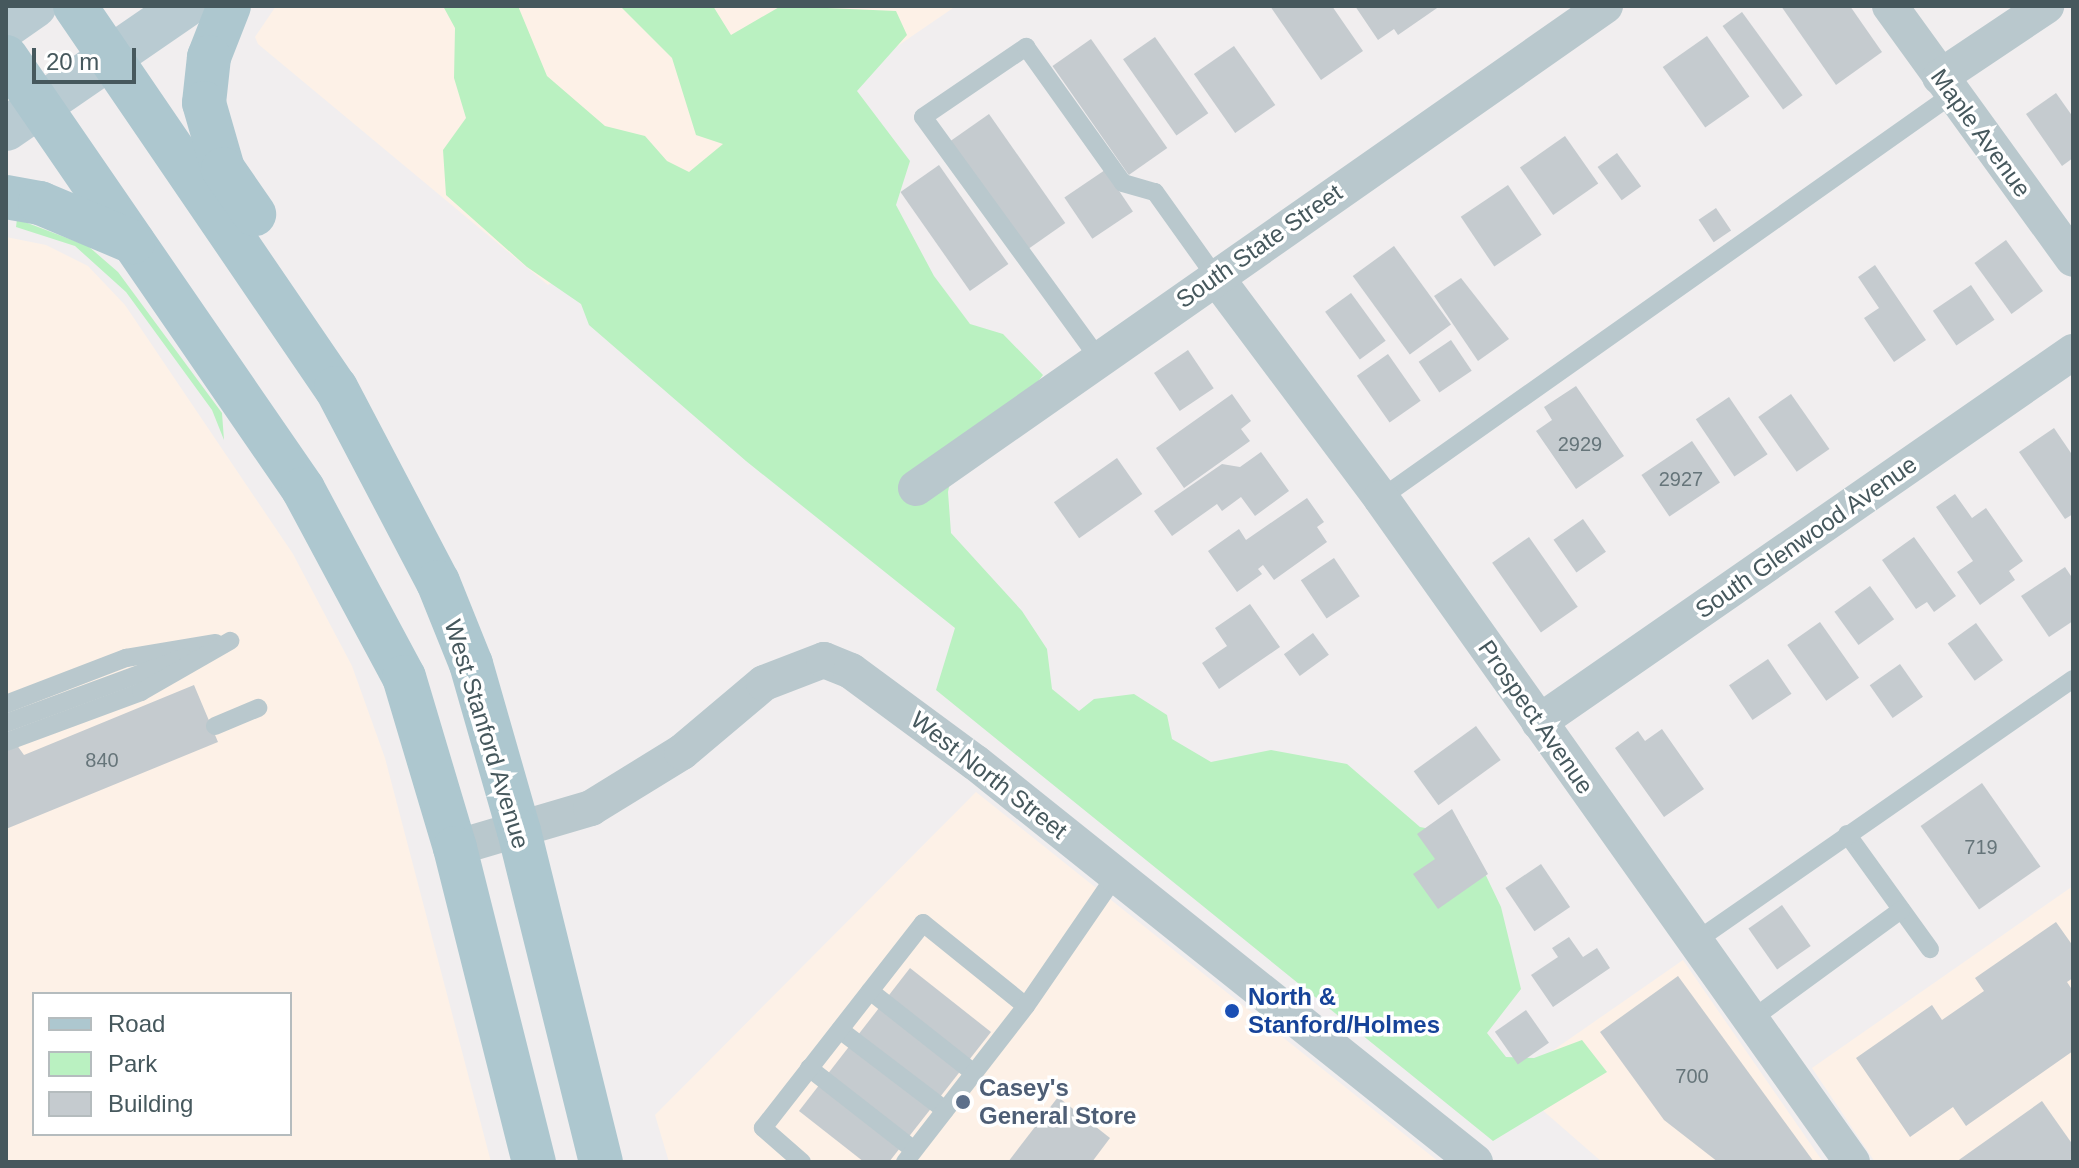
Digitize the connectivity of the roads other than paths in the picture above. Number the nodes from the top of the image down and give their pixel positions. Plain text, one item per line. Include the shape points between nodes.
1 (35, 6) edge
2 (75, 6) edge
3 (185, 6) edge
4 (229, 6) edge
5 (1605, 6) edge
6 (1890, 6) edge
7 (2046, 6) edge
8 (6, 26) edge
9 (6, 57) edge
10 (111, 57) junction
11 (1947, 86) junction
12 (23, 117) edge
13 (6, 197) edge
14 (133, 242) junction
15 (2073, 259) edge
16 (1215, 276) junction
17 (2073, 352) edge
18 (1099, 359) junction
19 (336, 388) junction
20 (916, 488) dead end
21 (1381, 498) junction
22 (230, 641) junction
23 (2073, 679) edge
24 (6, 704) edge
25 (258, 708) dead end
26 (1539, 722) junction
27 (6, 723) edge
28 (215, 726) dead end
29 (6, 742) edge
30 (519, 831) junction
31 (1847, 834) junction
32 (455, 848) junction
33 (1116, 875) junction
34 (1901, 910) junction
35 (1696, 941) junction
36 (1930, 949) dead end
37 (870, 991) junction
38 (1026, 1006) junction
39 (1752, 1019) junction
40 (840, 1030) junction
41 (809, 1068) junction
42 (974, 1073) junction
43 (945, 1110) junction
44 (909, 1156) edge
45 (534, 1162) edge
46 (601, 1162) edge
47 (802, 1162) edge
48 (1475, 1162) edge
49 (1852, 1162) edge

1 - 8 main road
2 - 10 main road, West Stanford Avenue
3 - 10 main road
4 - 19 main road via 204,86 211,139 223,169 334,331
5 - 16 street, South State Street
6 - 11 street, Maple Avenue
7 - 11 street
9 - 12 main road
10 - 12 main road
10 - 19 main road, West Stanford Avenue
11 - 15 street, Maple Avenue
11 - 21 lane
12 - 14 main road
13 - 14 main road via 40,203
14 - 32 main road via 303,489 359,586 404,677
16 - 18 street, South State Street
16 - 18 lane via 1155,192 1123,183 1026,47 923,117
16 - 21 street, Prospect Avenue
17 - 26 street, South Glenwood Avenue
18 - 20 street, South State Street
19 - 30 main road, West Stanford Avenue via 444,596 471,664
21 - 26 street, Prospect Avenue
22 - 24 lane via 126,658
22 - 27 lane
22 - 29 lane via 141,692
23 - 31 lane
25 - 28 lane
26 - 35 street, Prospect Avenue
30 - 32 street, West North Street
30 - 33 street, West North Street via 591,808 682,752 764,683 824,660 899,704
30 - 46 main road, West Stanford Avenue
31 - 34 lane
31 - 35 lane
32 - 45 main road
33 - 38 lane via 1043,973
33 - 48 street, West North Street
34 - 36 lane
34 - 39 lane
35 - 39 street, Prospect Avenue
37 - 38 lane via 923,923
37 - 40 lane
37 - 42 lane
38 - 42 lane
39 - 49 street, Prospect Avenue
40 - 41 lane
40 - 43 lane
41 - 44 lane
41 - 47 lane via 763,1128
42 - 43 lane
43 - 44 lane

